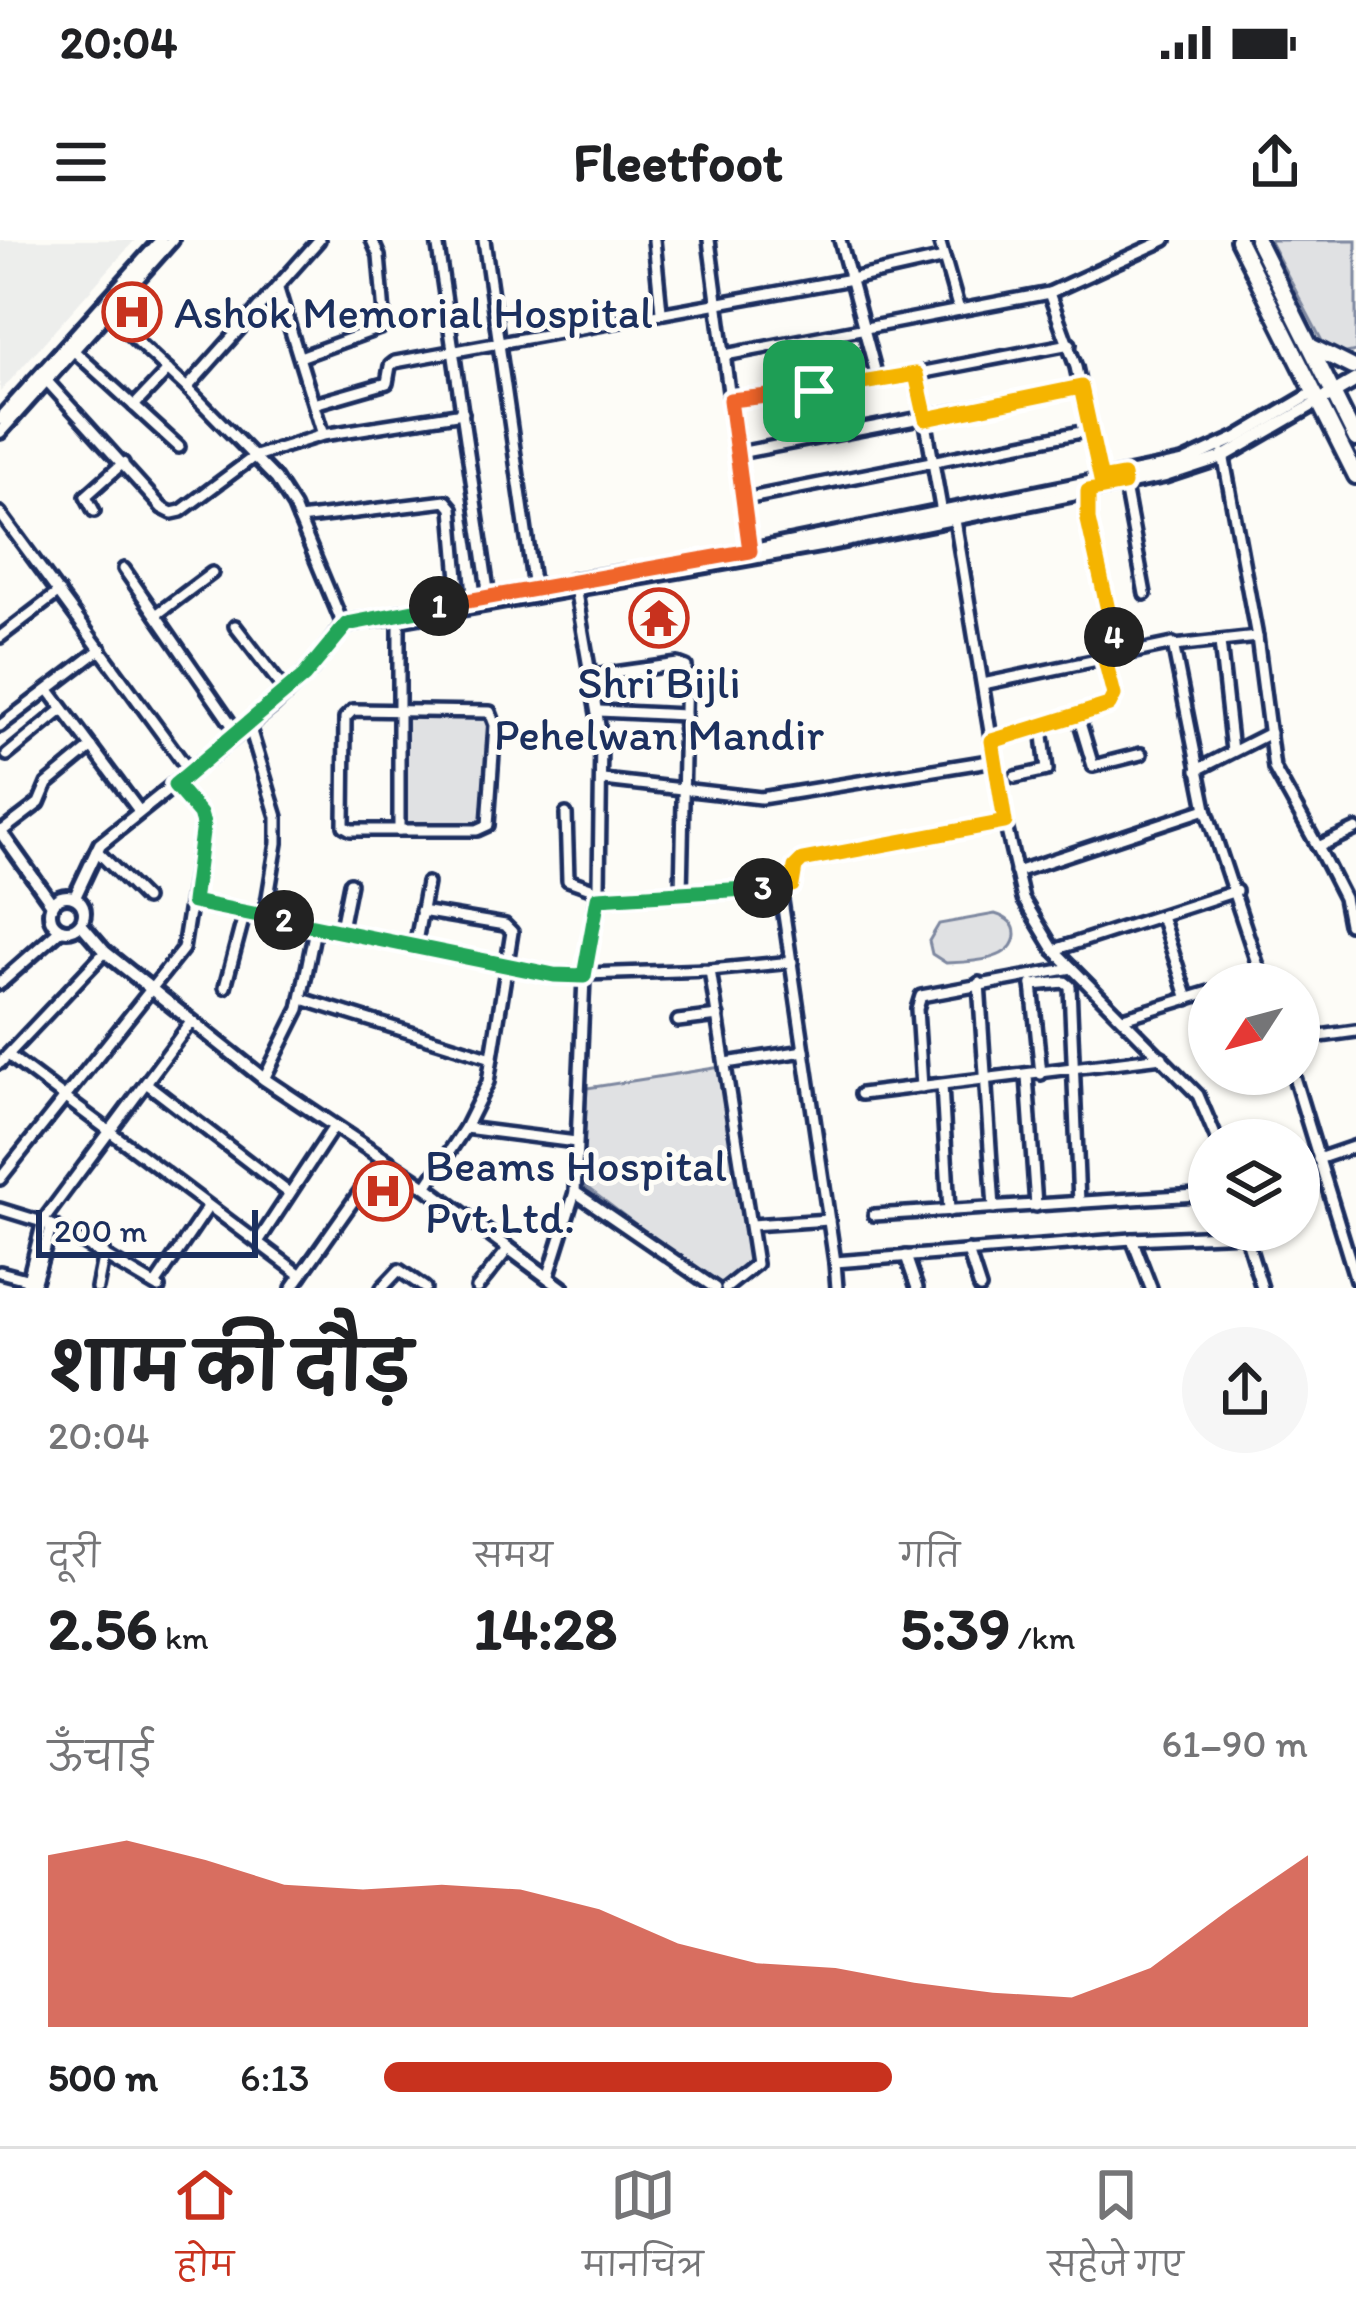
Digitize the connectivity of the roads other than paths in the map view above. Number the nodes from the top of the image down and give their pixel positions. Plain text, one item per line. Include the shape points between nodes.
1 (161, 240) edge
2 (172, 240) edge
3 (320, 240) edge
4 (372, 240) edge
5 (437, 240) edge
6 (484, 240) edge
7 (654, 240) edge
8 (709, 240) edge
9 (840, 240) edge
10 (939, 240) edge
11 (1165, 240) edge
12 (1238, 240) edge
13 (1257, 240) edge
14 (944, 257) junction
15 (851, 279) junction
16 (278, 289) junction
17 (1049, 292) junction
18 (718, 302) junction
19 (104, 310) junction
20 (959, 310) junction
21 (662, 311) junction
22 (865, 329) junction
23 (500, 343) junction
24 (1070, 344) junction
25 (1309, 344) junction
26 (73, 350) junction
27 (452, 353) junction
28 (725, 355) junction
29 (299, 357) junction
30 (169, 370) junction
31 (916, 374) junction
32 (1354, 375) edge
33 (46, 380) junction
34 (878, 381) junction
35 (1081, 387) junction
36 (187, 388) junction
37 (1331, 388) junction
38 (1316, 397) junction
39 (730, 400) junction
40 (314, 404) junction
41 (134, 406) junction
42 (463, 413) junction
43 (0, 419) edge
44 (926, 419) junction
45 (1091, 430) junction
46 (0, 432) edge
47 (323, 435) junction
48 (1356, 439) edge
49 (179, 448) dead end
50 (1222, 452) junction
51 (739, 454) junction
52 (255, 456) junction
53 (123, 463) junction
54 (935, 464) junction
55 (1356, 476) edge
56 (1101, 480) junction
57 (1124, 480) junction
58 (1088, 491) junction
59 (745, 499) junction
60 (94, 511) dead end
61 (942, 513) junction
62 (1, 517) edge
63 (299, 519) junction
64 (955, 520) junction
65 (863, 534) junction
66 (750, 551) junction
67 (124, 569) dead end
68 (212, 573) dead end
69 (575, 587) junction
70 (534, 588) junction
71 (59, 592) junction
72 (1145, 594) dead end
73 (489, 597) junction
74 (460, 602) junction
75 (156, 615) junction
76 (397, 616) junction
77 (235, 626) dead end
78 (344, 627) junction
79 (1257, 637) junction
80 (0, 638) edge
81 (1220, 642) junction
82 (1174, 646) junction
83 (101, 649) junction
84 (1117, 653) junction
85 (1104, 656) junction
86 (593, 676) junction
87 (983, 684) junction
88 (49, 690) junction
89 (286, 692) junction
90 (63, 709) junction
91 (599, 710) junction
92 (399, 712) junction
93 (685, 715) junction
94 (1078, 716) junction
95 (0, 725) edge
96 (1042, 727) junction
97 (243, 730) junction
98 (1270, 733) junction
99 (992, 741) junction
100 (92, 747) junction
101 (1232, 751) junction
102 (8, 754) dead end
103 (1141, 754) dead end
104 (995, 760) junction
105 (1197, 770) junction
106 (190, 772) junction
107 (1015, 777) dead end
108 (603, 780) junction
109 (175, 785) junction
110 (684, 790) junction
111 (1206, 809) junction
112 (140, 812) junction
113 (566, 814) dead end
114 (1005, 822) junction
115 (1356, 829) edge
116 (400, 830) junction
117 (1, 831) edge
118 (1318, 847) junction
119 (96, 850) junction
120 (1016, 872) junction
121 (350, 883) dead end
122 (427, 883) dead end
123 (780, 887) junction
124 (1236, 891) junction
125 (681, 892) junction
126 (598, 894) junction
127 (75, 897) junction
128 (145, 899) dead end
129 (193, 902) junction
130 (52, 904) junction
131 (245, 911) junction
132 (422, 911) junction
133 (265, 915) junction
134 (1161, 916) junction
135 (1349, 924) dead end
136 (70, 927) junction
137 (315, 929) junction
138 (340, 933) junction
139 (415, 947) junction
140 (1054, 950) junction
141 (105, 952) junction
142 (792, 962) junction
143 (1258, 963) edge
144 (506, 965) junction
145 (1072, 968) junction
146 (710, 970) junction
147 (584, 976) junction
148 (1031, 980) junction
149 (979, 982) junction
150 (0, 983) edge
151 (225, 987) dead end
152 (151, 989) junction
153 (302, 999) junction
154 (1187, 999) joint
155 (718, 1016) junction
156 (1123, 1018) junction
157 (678, 1021) dead end
158 (191, 1022) junction
159 (1356, 1031) edge
160 (1320, 1036) edge
161 (804, 1052) junction
162 (492, 1058) junction
163 (1162, 1058) junction
164 (4, 1059) edge
165 (725, 1063) junction
166 (1072, 1069) junction
167 (1041, 1074) junction
168 (1027, 1076) junction
169 (264, 1078) junction
170 (985, 1081) junction
171 (146, 1083) junction
172 (942, 1085) junction
173 (922, 1087) junction
174 (861, 1094) dead end
175 (64, 1098) junction
176 (1210, 1119) edge
177 (333, 1128) junction
178 (465, 1128) junction
179 (108, 1132) junction
180 (576, 1142) junction
181 (1356, 1146) edge
182 (1320, 1159) edge
183 (382, 1160) junction
184 (1320, 1166) edge
185 (0, 1179) edge
186 (426, 1187) junction
187 (575, 1192) junction
188 (290, 1193) junction
189 (1188, 1196) edge
190 (1078, 1203) junction
191 (1036, 1206) junction
192 (208, 1207) junction
193 (994, 1208) junction
194 (0, 1209) edge
195 (949, 1211) junction
196 (874, 1215) dead end
197 (829, 1220) junction
198 (48, 1223) junction
199 (752, 1225) junction
200 (1188, 1236) edge
201 (1132, 1239) junction
202 (258, 1242) junction
203 (509, 1248) junction
204 (968, 1251) junction
205 (1250, 1251) edge
206 (104, 1253) junction
207 (905, 1256) junction
208 (835, 1262) junction
209 (0, 1272) edge
210 (302, 1275) junction
211 (548, 1278) junction
212 (1356, 1280) edge
213 (31, 1284) edge
214 (157, 1286) edge
215 (97, 1288) edge
216 (292, 1288) edge
217 (382, 1288) edge
218 (425, 1288) edge
219 (477, 1288) edge
220 (562, 1288) edge
221 (715, 1288) edge
222 (726, 1288) edge
223 (837, 1288) edge
224 (917, 1288) edge
225 (980, 1288) edge
226 (1151, 1288) edge
227 (1262, 1288) edge

1 - 19 street
2 - 19 street
3 - 16 street
4 - 29 street via 385,326
5 - 27 street
6 - 23 street
7 - 21 street
8 - 18 street
9 - 15 street
10 - 14 street
11 - 17 street
12 - 38 main road
13 - 25 main road
14 - 15 street
14 - 20 street
15 - 18 street
15 - 22 street
16 - 29 street
16 - 36 street
17 - 20 street
17 - 24 street
18 - 21 street
18 - 28 street
19 - 26 street
19 - 30 street
19 - 43 street
20 - 22 street
21 - 23 street
22 - 28 street
22 - 34 street
23 - 27 street
23 - 70 street
24 - 31 street
24 - 35 street
25 - 32 main road
25 - 37 main road
26 - 33 street
26 - 41 street
27 - 40 street via 394,362 387,383
27 - 42 street
28 - 39 street
29 - 40 street
30 - 36 street
30 - 41 street
31 - 34 street
31 - 44 street
32 - 37 main road
33 - 46 street
33 - 53 street
34 - 39 street
35 - 44 street
35 - 45 street
36 - 52 street
37 - 38 main road
37 - 48 main road
38 - 50 street
38 - 55 main road
39 - 51 street
40 - 47 street
41 - 49 street
42 - 47 street
42 - 73 street
44 - 51 street
44 - 54 street
45 - 54 street
45 - 56 street
47 - 52 street
50 - 57 street via 1200,466
50 - 79 street
51 - 59 street
52 - 53 street via 172,513
52 - 63 street
53 - 60 street via 86,496
54 - 59 street
54 - 61 street
56 - 57 street
56 - 61 street
57 - 58 street
57 - 72 street
58 - 64 street
58 - 84 street
59 - 66 street
61 - 65 street
62 - 71 street
63 - 74 street via 446,502
63 - 78 street
64 - 65 street
64 - 87 street
65 - 66 street
65 - 69 street
66 - 70 street
67 - 75 street
68 - 75 street
69 - 76 street
69 - 86 street
70 - 73 street
71 - 80 street
71 - 83 street
73 - 74 street
74 - 76 street
75 - 97 street
76 - 78 street
76 - 92 street
77 - 89 street
78 - 89 street
79 - 81 street
79 - 98 street
81 - 82 street
81 - 101 street
82 - 84 street
82 - 105 street
83 - 88 street
83 - 106 street
84 - 85 street
85 - 87 street
85 - 94 street via 1114,699
86 - 91 street
86 - 93 street via 683,664
87 - 99 street
88 - 90 street
88 - 95 street
89 - 97 street
90 - 100 street
90 - 102 street
91 - 93 street
91 - 108 street
92 - 116 street
92 - 116 street via 347,714 342,821 351,830
92 - 116 street via 485,710 495,725 488,824
93 - 110 street
94 - 96 street
94 - 103 street via 1090,765
96 - 99 street
96 - 107 street via 1047,770
97 - 106 street
97 - 133 street via 278,818
98 - 101 street
98 - 118 street via 1274,768
99 - 104 street
100 - 112 street
100 - 117 street
101 - 105 street
104 - 110 street via 776,797
104 - 114 street
105 - 111 street
106 - 109 street
108 - 110 street
108 - 126 street
109 - 112 street
109 - 129 street via 203,824
110 - 125 street
111 - 120 street
111 - 124 street
112 - 119 street
113 - 126 street via 568,880
114 - 120 street
114 - 123 street via 802,860 792,885
115 - 118 street
117 - 130 street
118 - 135 street
119 - 127 street
119 - 128 street
120 - 140 street via 1030,916
121 - 138 street
122 - 132 street
123 - 125 street
123 - 142 street
124 - 134 street
124 - 143 street
125 - 126 street
126 - 147 street
127 - 130 street
127 - 136 street via 84,909
129 - 131 street
129 - 152 street via 183,949
130 - 136 street via 52,920
131 - 133 street
131 - 151 street
132 - 139 street
132 - 144 street via 509,927
133 - 137 street
134 - 140 street
134 - 154 street
136 - 141 street
136 - 150 street
137 - 138 street
137 - 153 street
138 - 139 street
139 - 144 street
140 - 145 street
141 - 152 street
141 - 164 street
142 - 146 street
142 - 161 street
144 - 147 street
144 - 162 street
145 - 148 street
145 - 156 street
146 - 147 street
146 - 155 street
147 - 180 street
148 - 149 street
148 - 166 street via 1070,986
148 - 167 street
149 - 170 street
149 - 173 street via 919,998
152 - 158 street
152 - 175 street
153 - 162 street
153 - 169 street
154 - 156 street
155 - 157 street
155 - 165 street
156 - 163 street
158 - 169 street
158 - 171 street
159 - 160 street
161 - 165 street
161 - 197 street
162 - 178 street
163 - 166 street
163 - 176 street
164 - 175 street
165 - 199 street
166 - 167 street
166 - 190 street
167 - 168 street
168 - 170 street
168 - 191 street
169 - 177 street
170 - 172 street
170 - 193 street
171 - 179 street
171 - 188 street
172 - 173 street
172 - 195 street
173 - 174 street
175 - 179 street
175 - 185 street
177 - 183 street
177 - 188 street
178 - 180 street
178 - 186 street
179 - 192 street
179 - 198 street
180 - 187 street
181 - 182 street
183 - 186 street
183 - 210 street
184 - 212 street
186 - 203 street
187 - 211 street
187 - 221 street
188 - 202 street
189 - 190 street
190 - 191 street
191 - 193 street
192 - 202 street
192 - 214 street
193 - 195 street
194 - 198 street
195 - 196 street
197 - 199 street
197 - 208 street
198 - 206 street
198 - 213 street
199 - 222 street via 756,1264
200 - 201 street
201 - 204 street
201 - 226 street
202 - 210 street
203 - 211 street
203 - 219 street
204 - 207 street
204 - 225 street
205 - 227 street
206 - 214 street
206 - 215 street
207 - 208 street
207 - 224 street
208 - 223 street
209 - 213 street
210 - 216 street
211 - 220 street
217 - 218 street via 400,1270

